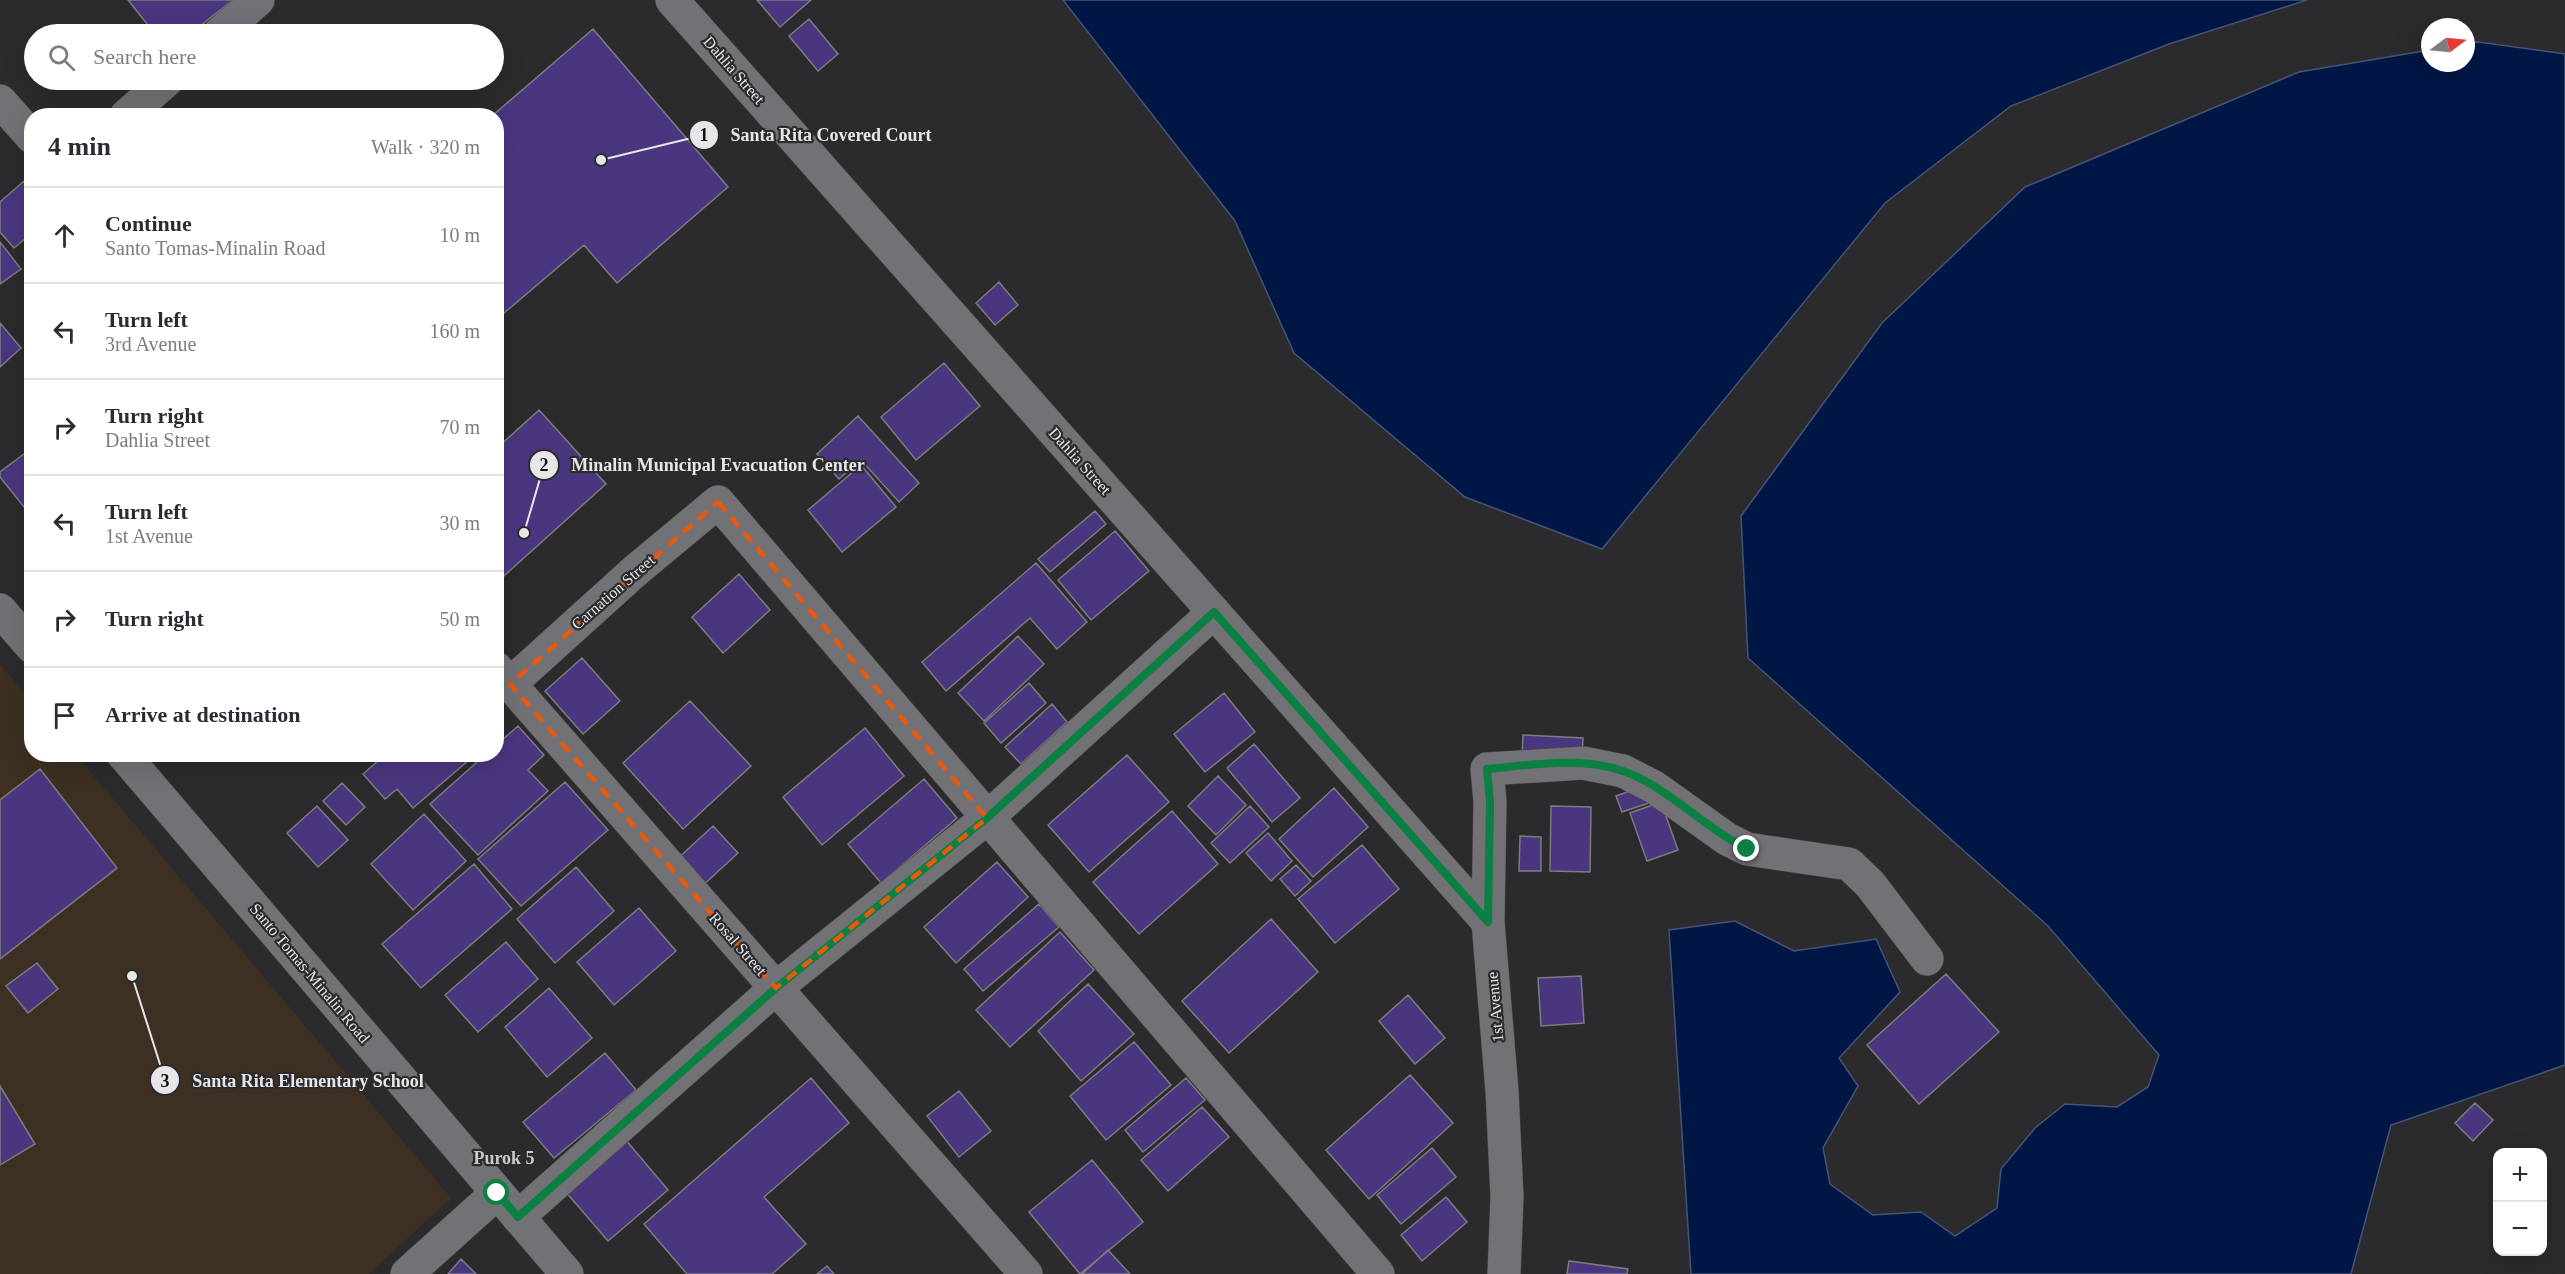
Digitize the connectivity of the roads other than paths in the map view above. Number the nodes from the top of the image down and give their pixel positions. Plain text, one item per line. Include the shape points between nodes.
1 (258, 0) edge
2 (672, 0) edge
3 (230, 24) edge
4 (156, 90) edge
5 (0, 101) edge
6 (135, 108) edge
7 (24, 128) edge
8 (0, 610) edge
9 (1214, 612) junction
10 (24, 638) edge
11 (504, 675) edge
12 (504, 677) edge
13 (130, 762) edge
14 (987, 818) junction
15 (1488, 922) junction
16 (1927, 959) dead end
17 (776, 988) junction
18 (507, 1205) junction
19 (407, 1274) edge
20 (567, 1274) edge
21 (1026, 1274) edge
22 (1378, 1274) edge
23 (1504, 1274) edge

1 - 3 street
2 - 9 street, Dahlia Street
4 - 6 street
5 - 7 street
8 - 10 street
9 - 14 street
9 - 15 street, Dahlia Street
11 - 14 street, Carnation Street via 718,502
12 - 17 street, Rosal Street
13 - 18 street, Santo Tomas-Minalin Road
14 - 17 street
14 - 22 street
15 - 16 street, 1st Avenue via 1487,769 1583,763 1623,771 1654,787 1747,849 1849,864 1870,884
15 - 23 street, 1st Avenue via 1507,1197
17 - 18 street
17 - 21 street, Rosal Street
18 - 19 street
18 - 20 street, Santo Tomas-Minalin Road

